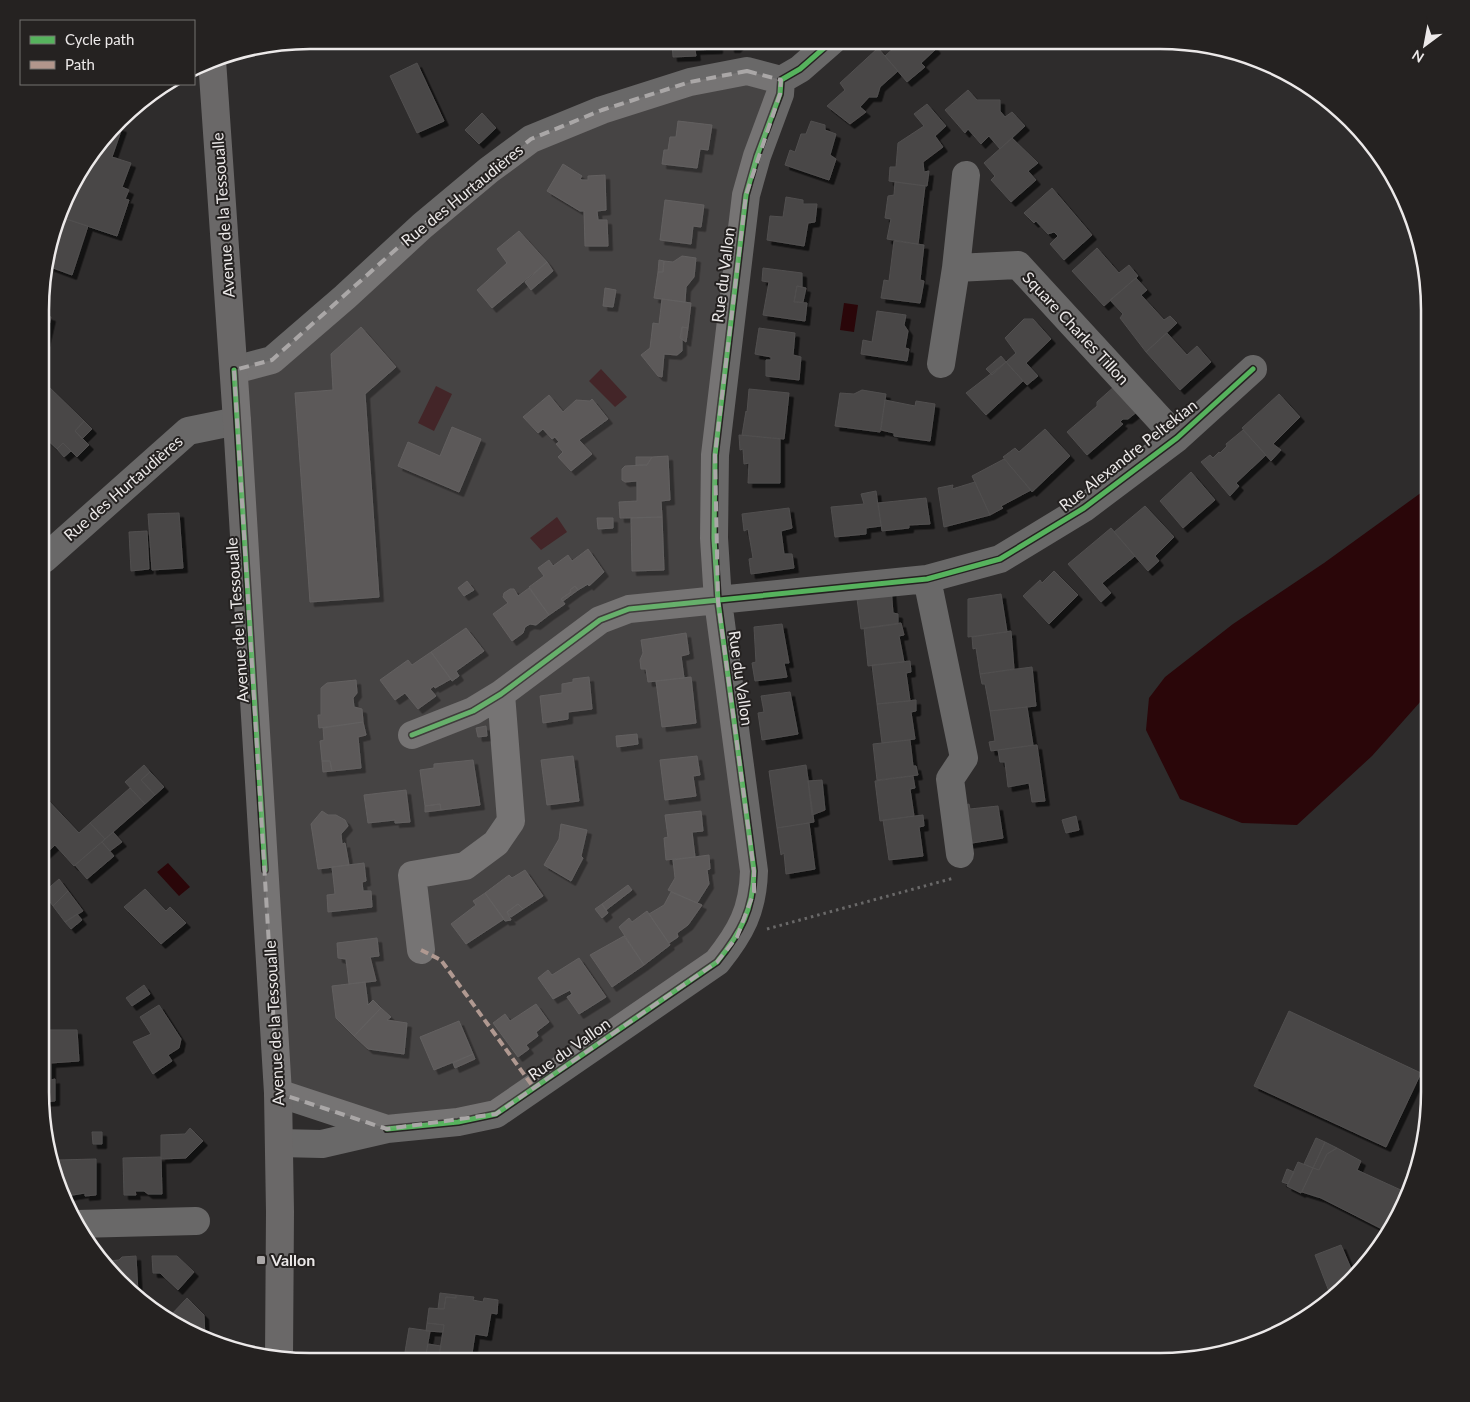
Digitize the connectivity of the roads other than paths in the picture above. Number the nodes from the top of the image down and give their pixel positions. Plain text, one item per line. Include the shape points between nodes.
1 (823, 49) edge
2 (213, 68) edge
3 (781, 80) junction
4 (966, 175) dead end
5 (956, 268) junction
6 (941, 364) dead end
7 (1253, 369) dead end
8 (234, 370) junction
9 (237, 421) junction
10 (1177, 438) junction
11 (49, 555) edge
12 (927, 579) junction
13 (718, 601) junction
14 (501, 694) junction
15 (412, 735) dead end
16 (960, 854) road end
17 (421, 950) dead end
18 (278, 1093) junction
19 (386, 1129) junction
20 (279, 1143) junction
21 (196, 1221) dead end
22 (85, 1224) edge
23 (279, 1351) edge

1 - 3 street
2 - 8 main road, Avenue de la Tessoualle
3 - 8 street, Rue des Hurtaudières via 747,71 690,82 602,110 532,139 422,226 272,360
3 - 13 street, Rue du Vallon via 780,94 746,195 728,334 715,456 714,538
4 - 5 street
5 - 6 street
5 - 10 street, Square Charles Tillon via 1018,265
7 - 10 street, Rue Alexandre Peltekian
8 - 9 main road, Avenue de la Tessoualle
9 - 11 street, Rue des Hurtaudières via 188,431
9 - 18 main road, Avenue de la Tessoualle
10 - 12 street, Rue Alexandre Peltekian via 1084,508 1000,559
12 - 13 street, Rue Alexandre Peltekian
12 - 16 street via 964,758 950,779
13 - 14 street, Rue Alexandre Peltekian via 629,609 600,620
13 - 19 street, Rue du Vallon via 754,871 754,892 737,937 717,962 496,1114 458,1122
14 - 15 street, Rue Alexandre Peltekian via 473,711
14 - 17 street via 510,822 496,843 465,866 412,875
18 - 19 street, Rue du Vallon
18 - 20 main road, Avenue de la Tessoualle
19 - 20 street, Rue du Vallon via 322,1144
20 - 23 main road, Avenue de la Tessoualle
21 - 22 street

